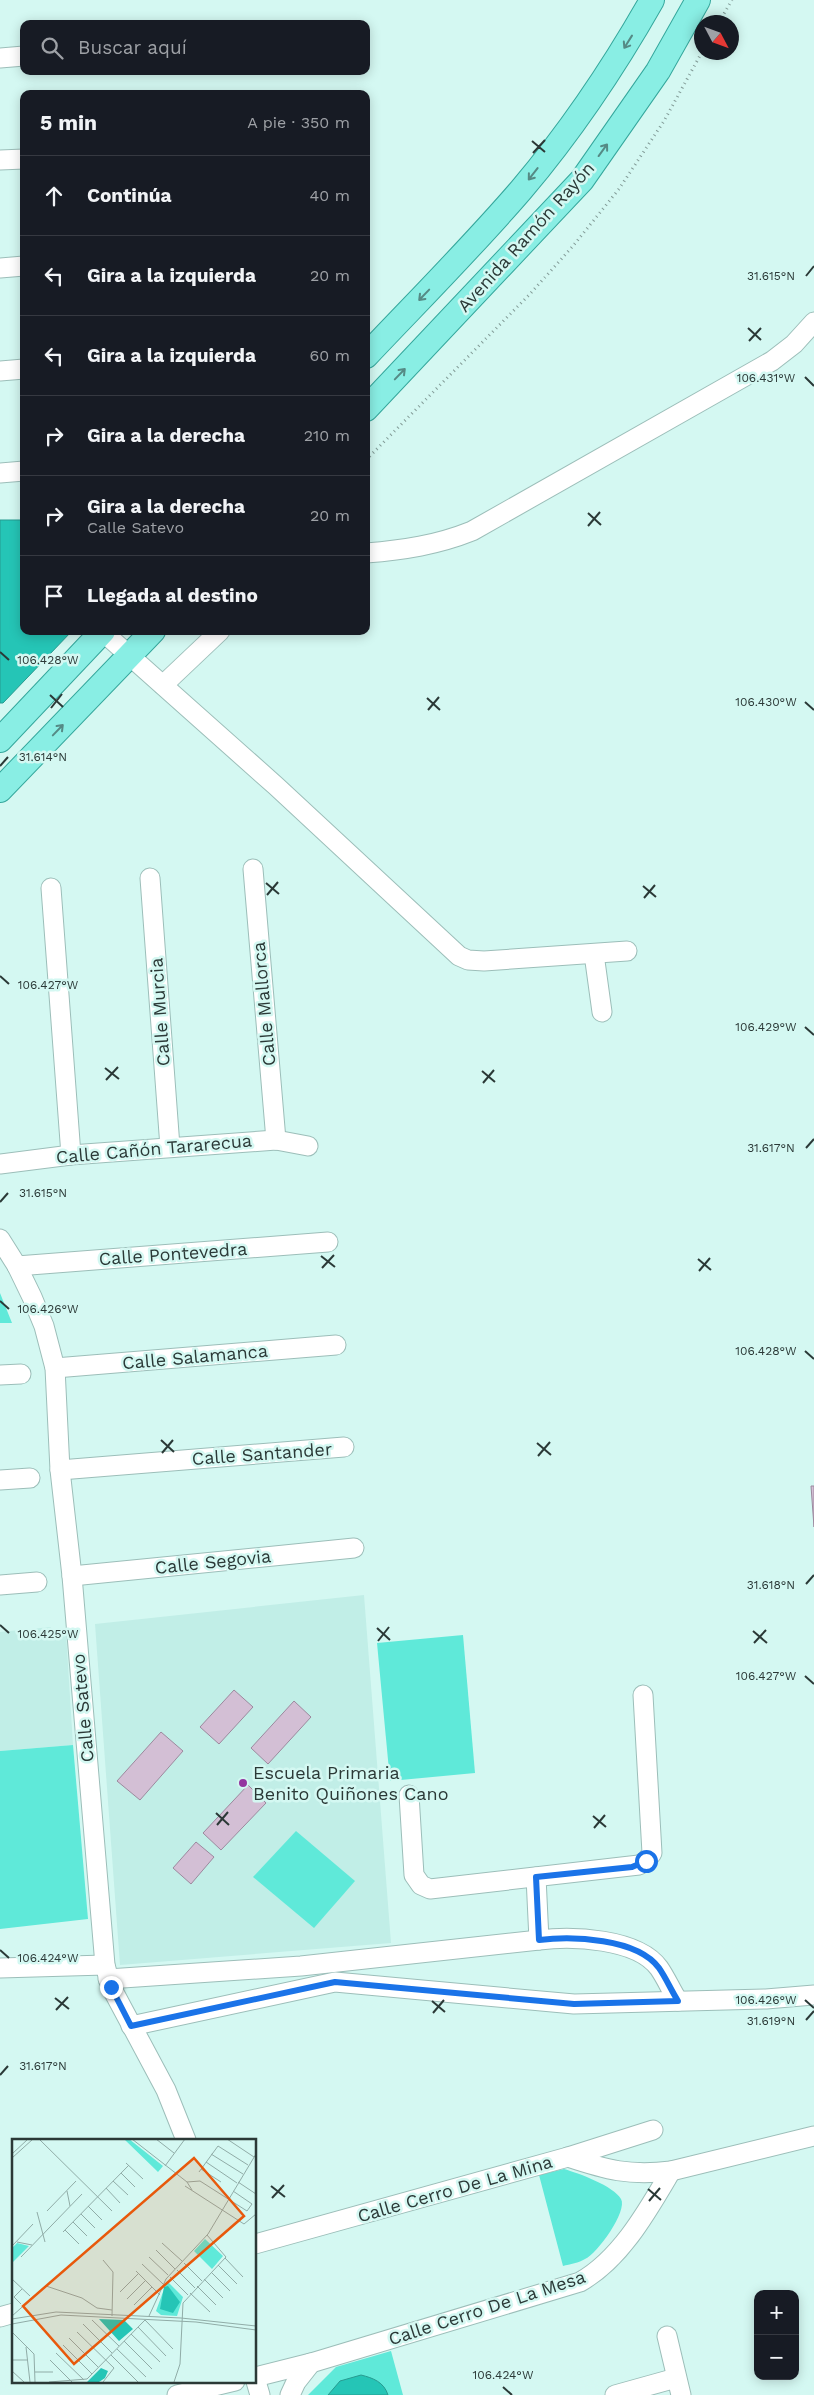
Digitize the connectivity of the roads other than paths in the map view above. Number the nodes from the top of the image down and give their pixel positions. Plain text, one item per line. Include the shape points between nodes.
1 (652, 0) edge
2 (698, 0) edge
3 (20, 56) edge
4 (0, 58) edge
5 (20, 159) edge
6 (0, 160) edge
7 (20, 266) edge
8 (0, 268) edge
9 (814, 322) edge
10 (370, 352) edge
11 (20, 370) edge
12 (0, 371) edge
13 (370, 405) edge
14 (20, 471) edge
15 (0, 473) edge
16 (370, 554) edge
17 (99, 635) edge
18 (107, 635) edge
19 (149, 635) edge
20 (216, 635) edge
21 (129, 656) junction
22 (163, 685) junction
23 (0, 740) edge
24 (0, 790) edge
25 (253, 869) dead end
26 (150, 878) dead end
27 (51, 888) dead end
28 (627, 951) dead end
29 (594, 954) junction
30 (602, 1012) dead end
31 (276, 1140) junction
32 (308, 1146) dead end
33 (170, 1147) junction
34 (72, 1155) junction
35 (0, 1164) edge
36 (0, 1239) edge
37 (328, 1242) dead end
38 (17, 1266) junction
39 (336, 1345) dead end
40 (55, 1368) junction
41 (21, 1374) dead end
42 (0, 1375) edge
43 (344, 1447) dead end
44 (60, 1470) junction
45 (30, 1478) dead end
46 (0, 1480) edge
47 (354, 1548) dead end
48 (72, 1576) junction
49 (38, 1582) dead end
50 (0, 1585) edge
51 (643, 1695) dead end
52 (409, 1795) dead end
53 (536, 1877) junction
54 (539, 1940) junction
55 (0, 1968) edge
56 (107, 1972) junction
57 (814, 1995) edge
58 (678, 2001) junction
59 (131, 2026) junction
60 (653, 2130) dead end
61 (814, 2136) edge
62 (186, 2139) edge
63 (568, 2157) junction
64 (671, 2171) junction
65 (256, 2244) edge
66 (666, 2336) dead end
67 (311, 2363) junction
68 (256, 2377) edge
69 (256, 2381) edge
70 (232, 2382) edge
71 (679, 2386) edge
72 (178, 2395) edge
73 (260, 2395) edge
74 (290, 2395) edge
75 (615, 2395) edge

1 -> 10 main road, Avenida Ramón Rayón via 592,99 522,189
13 -> 2 main road, Avenida Ramón Rayón via 582,180 658,71
3 - 4 street
5 - 6 street
7 - 8 street
9 - 16 street via 794,344 772,361 472,531 409,550
11 - 12 street
14 - 15 street
17 - 23 main road
18 - 21 street
19 - 21 main road
20 - 22 street
21 - 22 street
24 -> 21 main road
22 - 29 street via 459,956 484,961
25 - 31 street, Calle Mallorca
26 - 33 street, Calle Murcia
27 - 34 street
28 - 29 street
29 - 30 street
31 - 32 street, Calle Cañón Tararecua
31 - 33 street, Calle Cañón Tararecua
33 - 34 street, Calle Cañón Tararecua
34 - 35 street, Calle Cañón Tararecua
36 - 38 street, Calle Satevo
37 - 38 street, Calle Pontevedra
38 - 40 street, Calle Satevo via 44,1326
39 - 40 street, Calle Salamanca
40 - 44 street, Calle Satevo
41 - 42 street
43 - 44 street, Calle Santander
44 - 48 street, Calle Satevo
45 - 46 street
47 - 48 street, Calle Segovia
48 - 56 street, Calle Satevo
49 - 50 street
51 - 53 street via 652,1853 639,1865
52 - 53 street via 414,1875 421,1886 430,1889
53 - 54 street
54 - 56 street via 301,1966
54 - 58 street via 596,1939 636,1951 658,1966
55 - 56 street
56 - 59 street, Calle Satevo
57 - 58 street
58 - 59 street via 574,2004 335,1982
59 - 62 street, Calle Satevo via 166,2090
60 - 63 street, Calle Cerro De La Mina
61 - 64 street
63 - 64 street via 615,2172 649,2174
63 - 65 street, Calle Cerro De La Mina
64 - 67 street, Calle Cerro De La Mesa via 613,2256 580,2282
66 - 71 street
67 - 68 street, Calle Cerro De La Mesa
67 - 74 street
69 - 73 street
70 - 72 street
71 - 75 street

